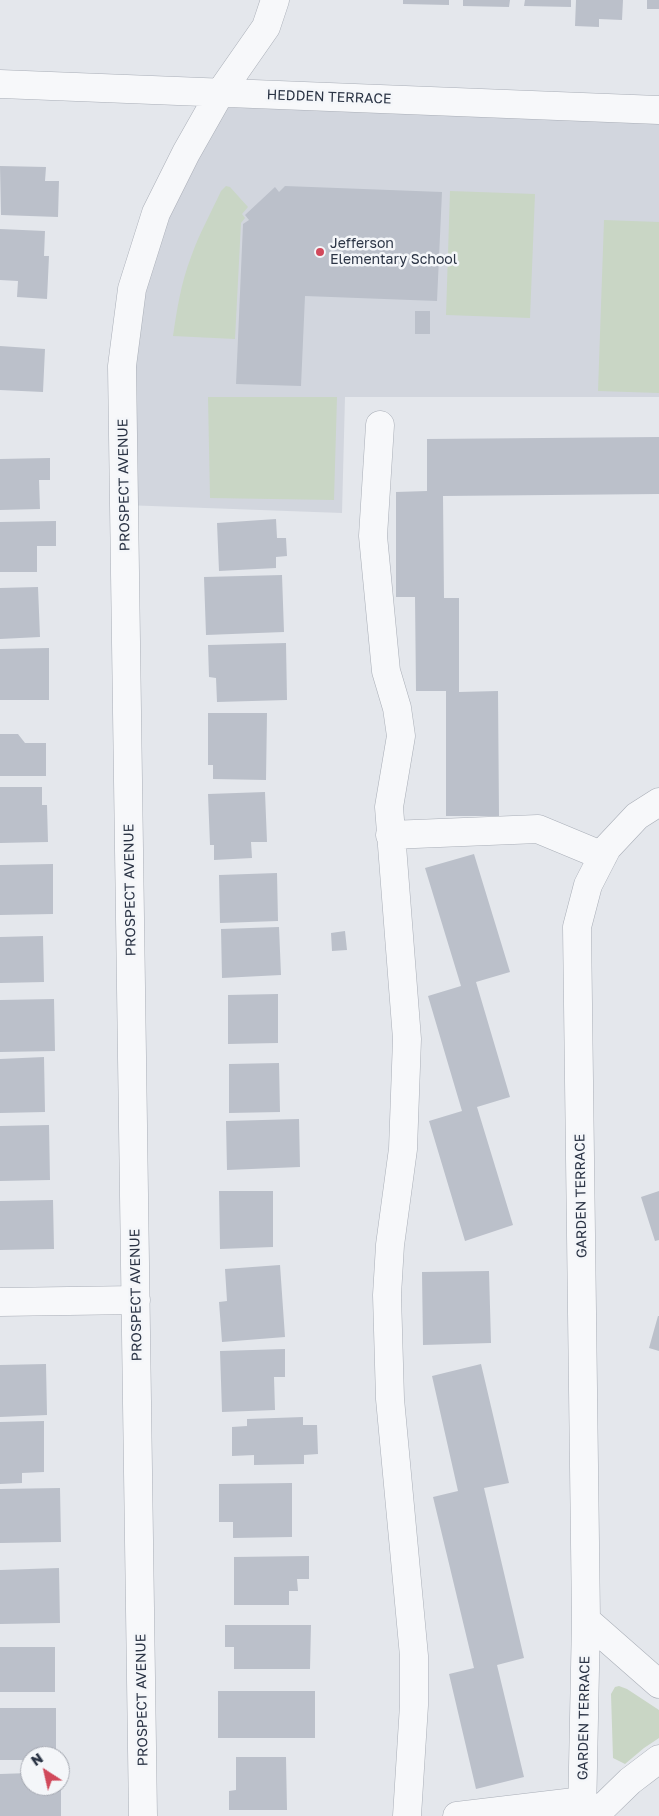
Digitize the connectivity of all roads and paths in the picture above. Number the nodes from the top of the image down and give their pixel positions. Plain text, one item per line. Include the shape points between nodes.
1 (275, 0) edge
2 (0, 84) edge
3 (220, 93) junction
4 (659, 110) edge
5 (380, 425) dead end
6 (659, 802) edge
7 (390, 835) junction
8 (602, 856) junction
9 (136, 1300) junction
10 (0, 1302) edge
11 (586, 1620) junction
12 (659, 1684) edge
13 (659, 1759) edge
14 (586, 1811) edge
15 (143, 1816) edge
16 (407, 1816) edge
17 (457, 1816) edge

1 - 3 street, PROSPECT AVENUE via 266,28
2 - 3 street, HEDDEN TERRACE
3 - 4 street, HEDDEN TERRACE
3 - 9 street, PROSPECT AVENUE via 156,213 132,290 122,366
5 - 7 street via 373,536 386,671 401,736 389,807
6 - 8 street, GARDEN TERRACE via 637,816
7 - 8 street via 538,828
7 - 16 street via 407,1039 404,1149 390,1245 387,1295 390,1399 414,1656
8 - 11 street, GARDEN TERRACE via 588,885 577,927
9 - 10 street
9 - 15 street, PROSPECT AVENUE
11 - 12 street
11 - 14 street, GARDEN TERRACE
13 - 14 street
14 - 17 street

